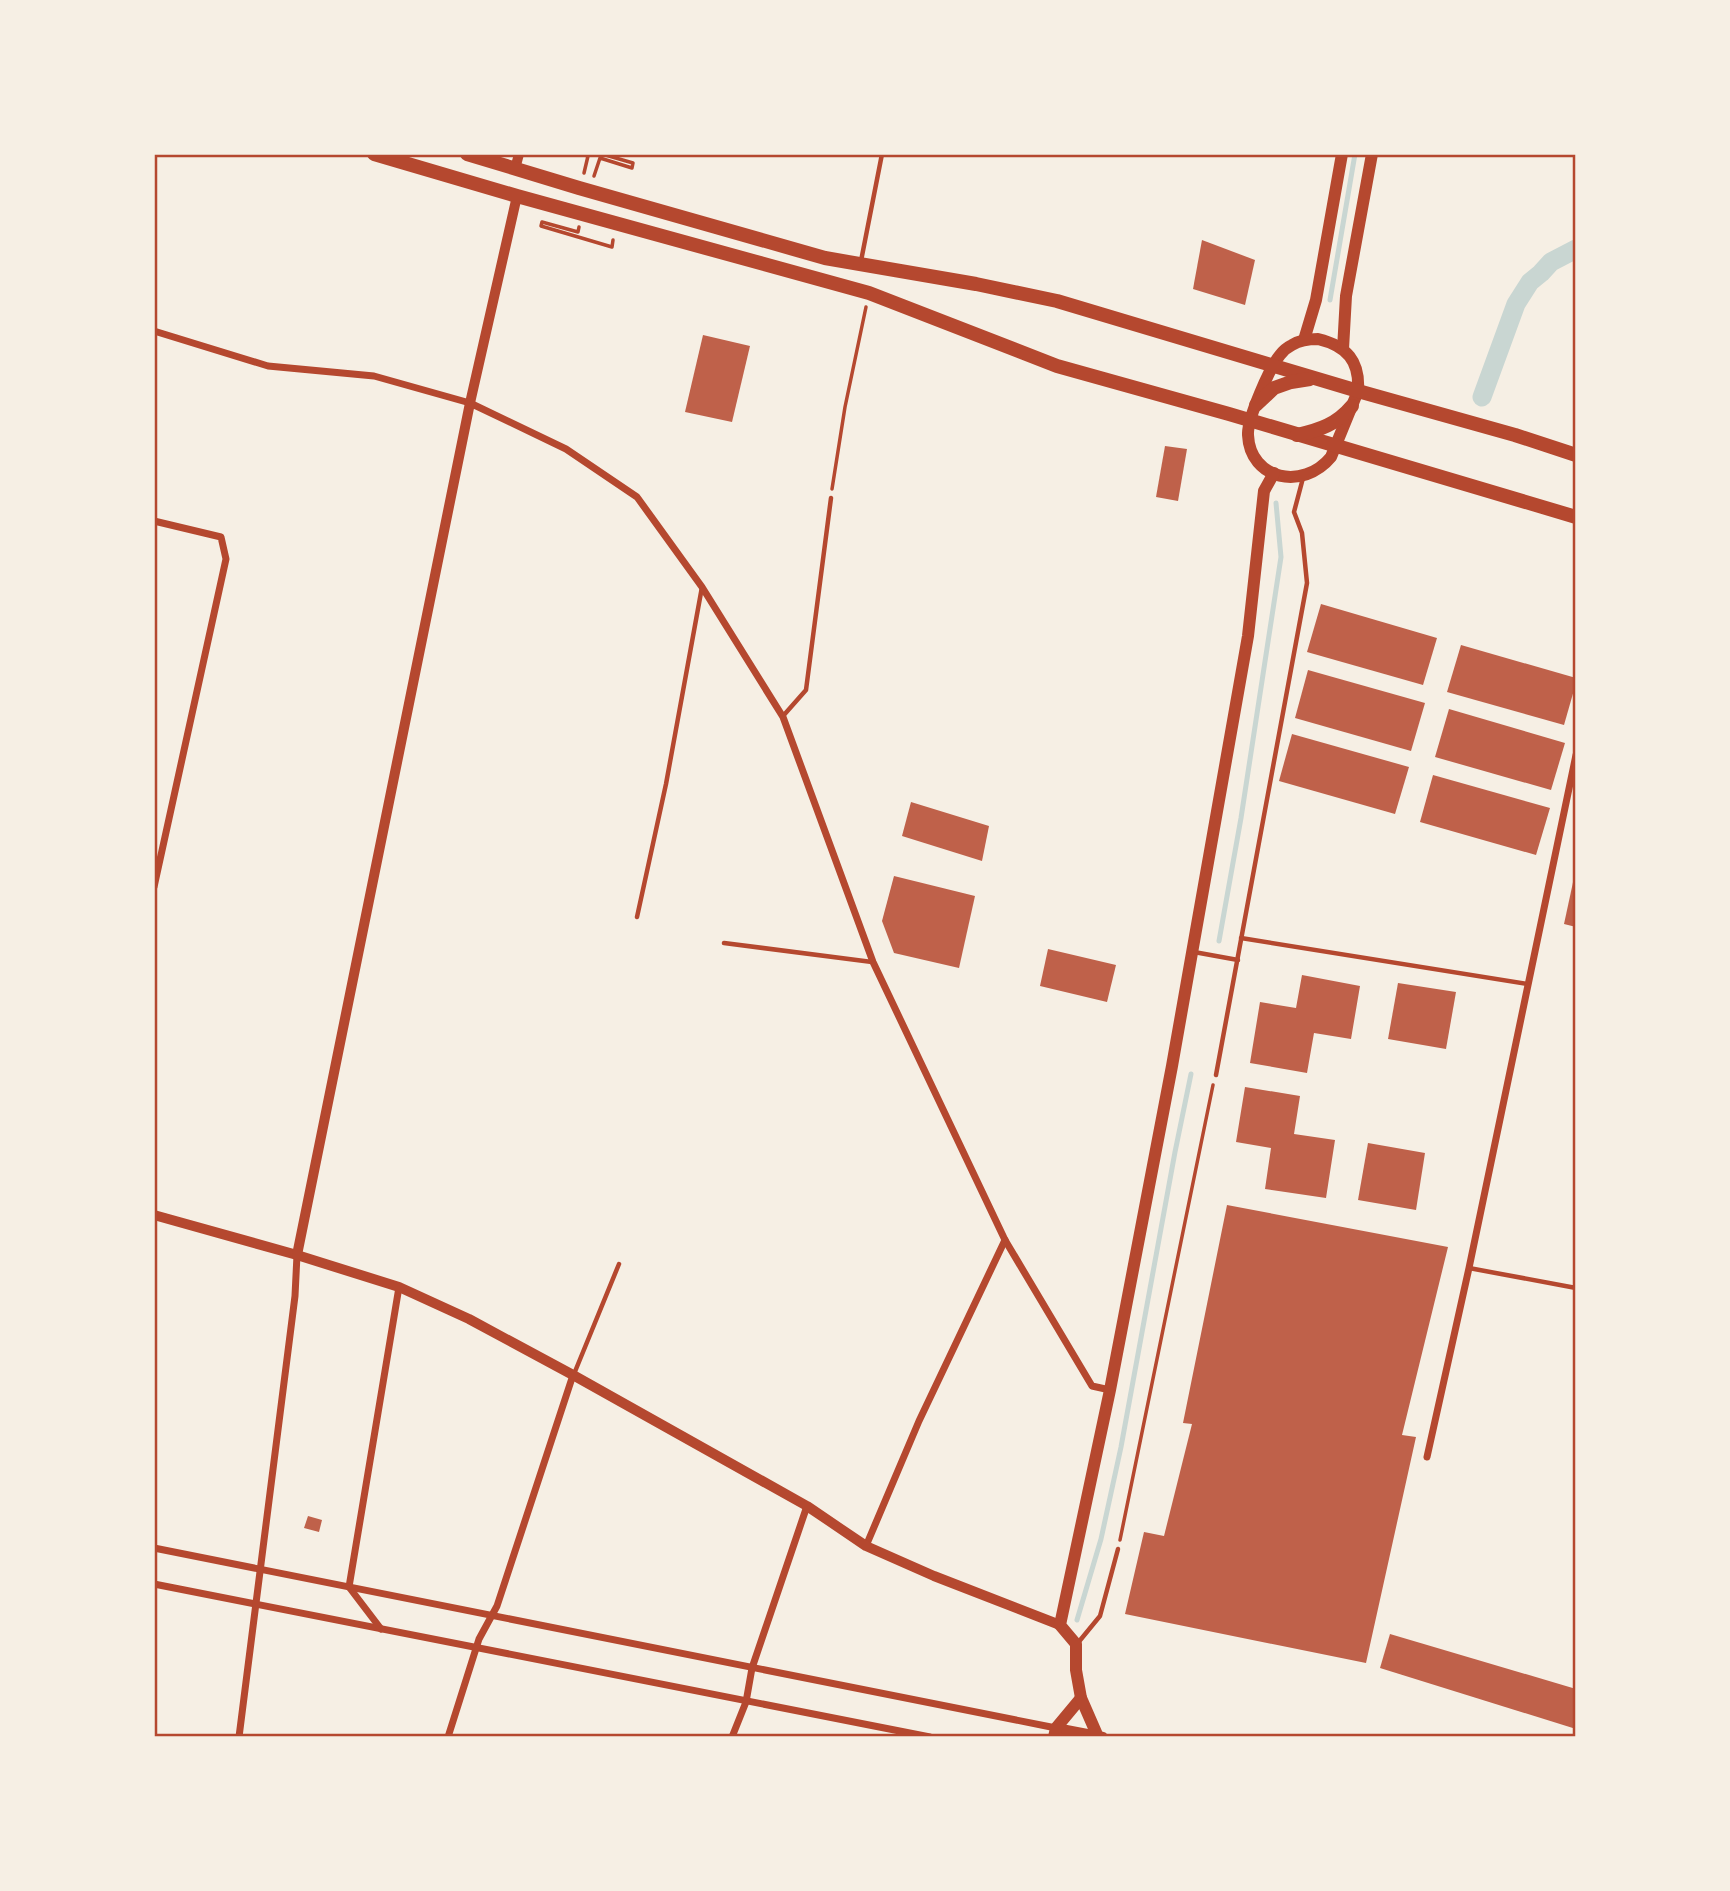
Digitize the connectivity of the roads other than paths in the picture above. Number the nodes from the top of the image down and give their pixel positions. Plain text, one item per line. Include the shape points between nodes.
1 (374, 154) edge
2 (467, 154) edge
3 (519, 154) edge
4 (882, 154) edge
5 (1342, 154) edge
6 (1371, 154) edge
7 (515, 169) junction
8 (517, 196) junction
9 (860, 265) junction
10 (154, 331) edge
11 (1304, 340) junction
12 (1343, 349) junction
13 (1273, 366) junction
14 (1315, 378) junction
15 (1358, 391) junction
16 (470, 403) junction
17 (1256, 405) junction
18 (1352, 406) junction
19 (1250, 421) junction
20 (1296, 435) junction
21 (1335, 447) junction
22 (1576, 455) edge
23 (1273, 473) junction
24 (1303, 477) junction
25 (831, 498) road end
26 (1576, 517) edge
27 (154, 521) edge
28 (702, 587) junction
29 (783, 717) junction
30 (1576, 755) edge
31 (154, 886) edge
32 (637, 917) dead end
33 (1241, 938) junction
34 (724, 943) dead end
35 (1192, 951) junction
36 (1238, 960) junction
37 (873, 962) junction
38 (1528, 985) junction
39 (1216, 1074) road end
40 (154, 1215) edge
41 (1005, 1240) junction
42 (297, 1255) junction
43 (619, 1264) dead end
44 (1469, 1268) junction
45 (399, 1287) junction
46 (1576, 1287) edge
47 (573, 1375) junction
48 (1110, 1390) junction
49 (1427, 1457) dead end
50 (807, 1506) junction
51 (866, 1546) junction
52 (154, 1548) edge
53 (1118, 1549) road end
54 (259, 1569) junction
55 (154, 1584) edge
56 (349, 1587) junction
57 (255, 1604) junction
58 (491, 1616) junction
59 (1060, 1625) junction
60 (381, 1629) junction
61 (1076, 1644) junction
62 (476, 1647) junction
63 (752, 1668) junction
64 (1081, 1698) junction
65 (746, 1702) junction
66 (1055, 1732) edge
67 (239, 1737) edge
68 (448, 1737) edge
69 (732, 1737) edge
70 (930, 1737) edge
71 (1100, 1737) edge

1 - 8 highway
2 - 7 highway
3 - 7 street
4 - 9 lane
5 - 11 main road via 1316,300
6 - 12 main road via 1346,296
7 - 9 highway via 793,250
8 - 16 street
8 - 19 highway via 869,293 1057,366
9 - 13 highway via 1057,302
10 - 16 street via 268,366 374,376
11 - 12 main road via 1331,342
11 - 13 main road via 1280,354
12 - 15 main road via 1356,368
13 - 14 highway
13 - 17 main road
14 - 15 highway
14 - 17 highway via 1274,388
15 - 18 main road
15 - 22 highway
16 - 28 street via 566,449 637,496
16 - 42 street
17 - 19 main road
18 - 20 highway via 1331,425
18 - 21 main road
19 - 20 highway
19 - 23 main road via 1251,448
20 - 21 highway
21 - 24 main road via 1323,466
21 - 26 highway
23 - 24 main road
23 - 35 main road via 1264,491 1248,636
24 - 33 lane via 1294,512 1307,583
25 - 29 lane via 806,690
27 - 31 street via 221,537 226,559
28 - 29 street
28 - 32 lane
29 - 37 street
30 - 38 street
33 - 36 lane
33 - 38 lane
34 - 37 lane
35 - 36 lane
35 - 48 main road
36 - 39 lane
37 - 41 street
38 - 44 street
40 - 42 street
41 - 48 street via 1092,1386
41 - 51 street
42 - 45 street
42 - 54 street
43 - 47 lane
44 - 46 lane
44 - 49 street
45 - 47 street
45 - 56 street
47 - 50 street
47 - 58 street
48 - 59 main road
50 - 51 street
50 - 63 street
51 - 59 street
52 - 54 street
53 - 61 lane via 1100,1616
54 - 56 street
54 - 57 street
55 - 57 street
56 - 58 street
56 - 60 street
57 - 60 street
57 - 67 street
58 - 62 street
58 - 63 street
59 - 61 main road
60 - 62 street
61 - 64 main road
62 - 65 street
62 - 68 street
63 - 65 street
63 - 66 street
64 - 66 main road
64 - 71 main road
65 - 69 street
65 - 70 street
66 - 71 street

